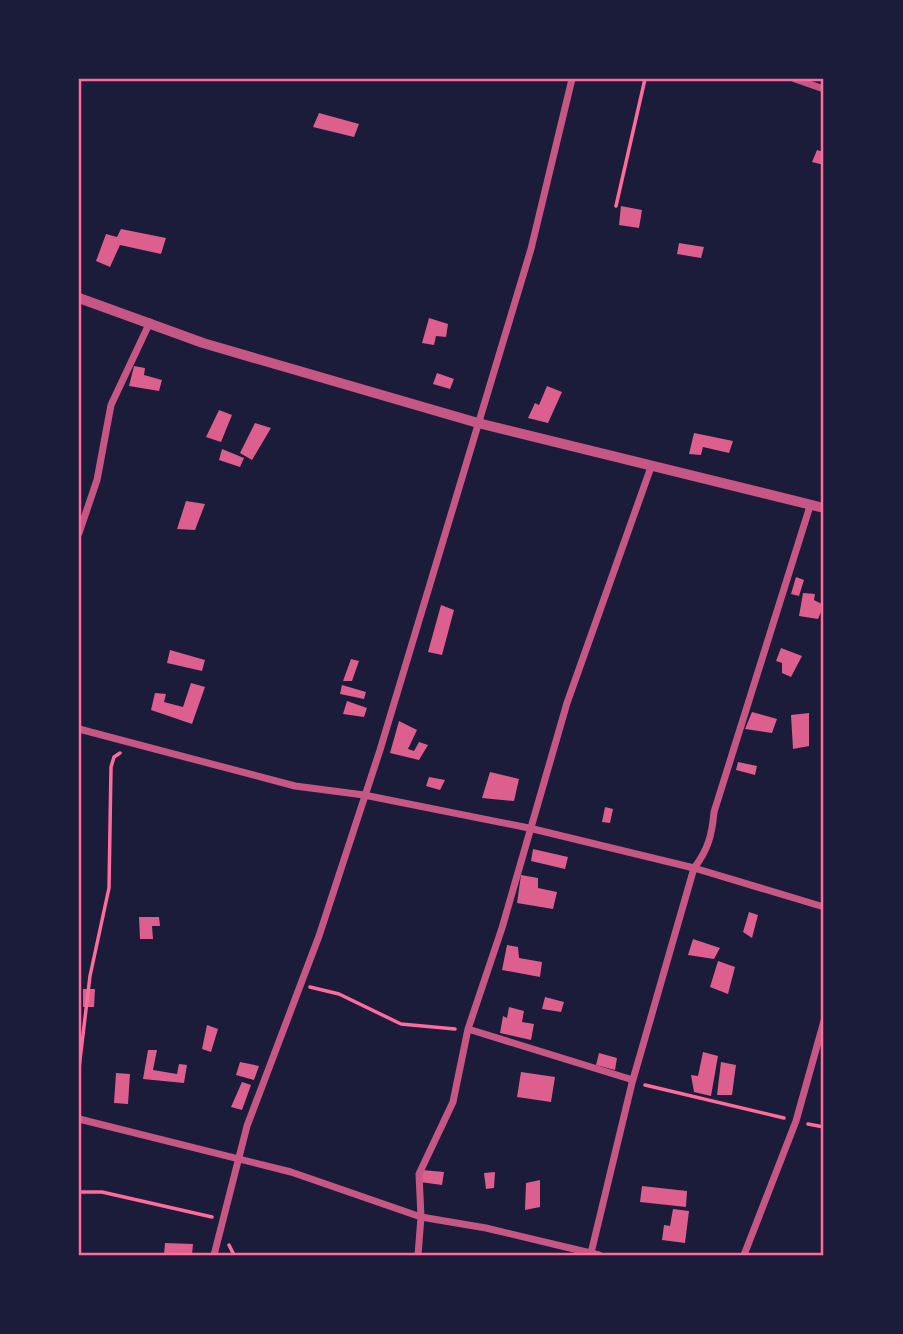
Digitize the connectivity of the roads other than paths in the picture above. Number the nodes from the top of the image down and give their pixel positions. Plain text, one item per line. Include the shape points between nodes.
1 (572, 79) edge
2 (795, 79) edge
3 (824, 89) edge
4 (79, 298) edge
5 (150, 322) junction
6 (478, 423) junction
7 (651, 467) junction
8 (810, 506) junction
9 (824, 508) edge
10 (79, 533) edge
11 (79, 729) edge
12 (364, 795) junction
13 (529, 828) junction
14 (694, 868) junction
15 (824, 907) edge
16 (824, 1021) edge
17 (468, 1029) junction
18 (633, 1082) junction
19 (79, 1119) edge
20 (238, 1160) junction
21 (421, 1217) junction
22 (595, 1254) edge
23 (214, 1255) edge
24 (418, 1255) edge
25 (744, 1255) edge

1 - 6 street via 531,249
2 - 3 street
4 - 5 street
5 - 6 street via 203,344
5 - 10 street via 111,405 97,480
6 - 7 street
6 - 12 street
7 - 8 street
7 - 13 street via 567,703
8 - 9 street
8 - 14 street via 714,812 709,844
11 - 12 street via 295,786
12 - 13 street
12 - 20 street
13 - 14 street
13 - 17 street
14 - 15 street
14 - 18 street
16 - 25 street via 796,1121
17 - 18 street
17 - 21 street via 453,1102 419,1174
18 - 22 street
19 - 20 street
20 - 21 street via 328,1184
20 - 23 street
21 - 22 street
21 - 24 street

